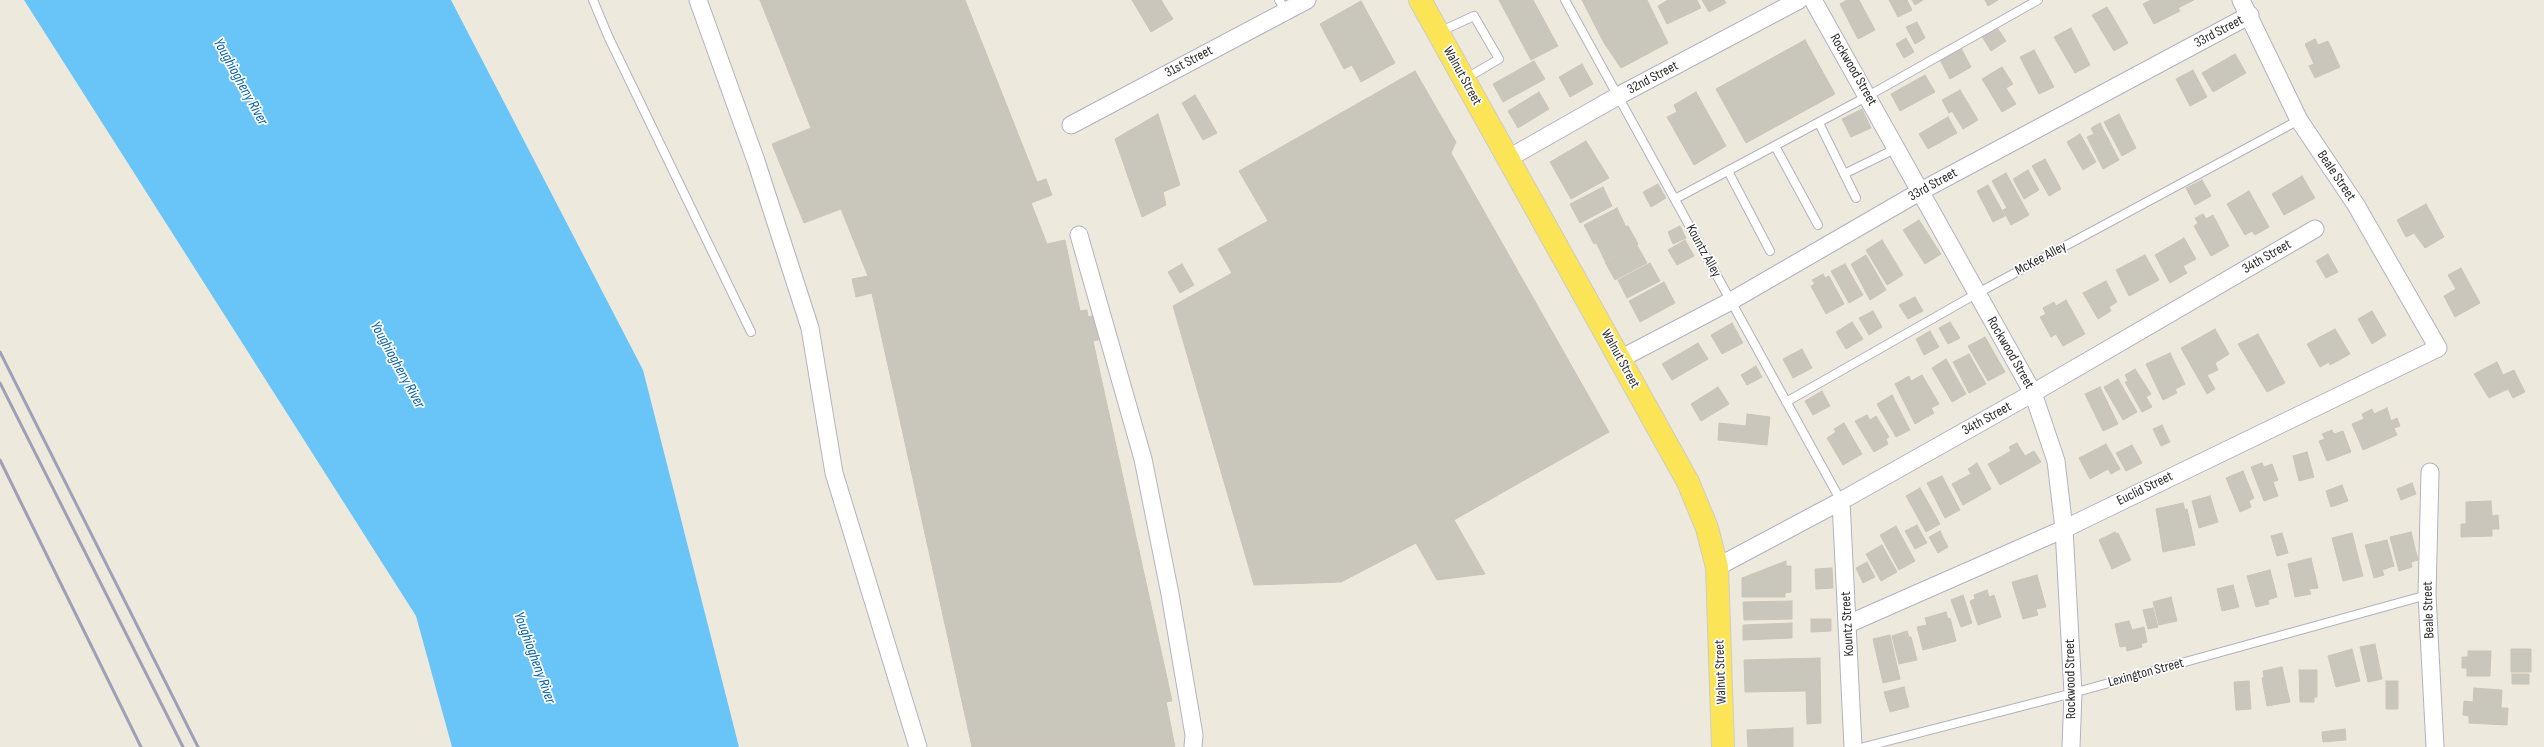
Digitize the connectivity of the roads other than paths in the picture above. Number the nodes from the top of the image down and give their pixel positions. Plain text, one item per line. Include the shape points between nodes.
1 (593, 0) edge
2 (698, 0) edge
3 (1306, 0) edge
4 (1420, 0) edge
5 (1565, 0) edge
6 (1800, 0) edge
7 (1814, 0) edge
8 (2038, 0) edge
9 (2241, 0) edge
10 (1282, 6) edge
11 (2250, 15) junction
12 (1438, 32) junction
13 (1464, 79) junction
14 (1618, 96) junction
15 (1868, 96) junction
16 (2299, 120) junction
17 (1819, 122) junction
18 (1071, 125) dead end
19 (1775, 146) junction
20 (1897, 148) junction
21 (1509, 158) junction
22 (1728, 171) junction
23 (1844, 174) junction
24 (1921, 191) junction
25 (1856, 198) dead end
26 (1675, 199) junction
27 (1818, 225) dead end
28 (2315, 229) dead end
29 (1079, 235) dead end
30 (1770, 251) dead end
31 (1976, 294) junction
32 (1731, 301) junction
33 (751, 332) dead end
34 (2438, 348) joint
35 (1620, 359) junction
36 (2033, 393) junction
37 (1786, 402) junction
38 (2430, 472) dead end
39 (1841, 502) junction
40 (2064, 529) junction
41 (1717, 567) junction
42 (2427, 595) junction
43 (1848, 624) junction
44 (2073, 693) junction
45 (918, 747) edge
46 (1193, 747) edge
47 (1723, 747) edge
48 (1853, 747) edge
49 (1864, 747) edge
50 (2071, 747) edge
51 (2435, 747) edge

1 - 33 lane
2 - 45 street via 756,161 810,328 834,473
3 - 10 street, 31st Street
4 - 12 main road, Walnut Street
5 - 14 lane, Kountz Alley
6 - 14 street, 32nd Street
7 - 15 street, Rockwood Street
8 - 15 lane
9 - 11 street, Beale Street
10 - 18 street, 31st Street
11 - 16 street, Beale Street
11 - 24 street, 33rd Street
12 - 13 main road, Walnut Street
12 - 13 lane via 1474,16 1500,59
13 - 21 main road, Walnut Street
14 - 21 street, 32nd Street
14 - 26 lane, Kountz Alley
15 - 17 lane
15 - 20 street, Rockwood Street
16 - 31 lane, McKee Alley
16 - 34 street, Beale Street via 2356,205
17 - 19 lane
17 - 23 lane
19 - 22 lane
19 - 27 lane
20 - 23 lane
20 - 24 street, Rockwood Street
21 - 35 main road, Walnut Street
22 - 26 lane
22 - 30 lane
23 - 25 lane
24 - 31 street, Rockwood Street
24 - 32 street, 33rd Street
26 - 32 lane, Kountz Alley
28 - 36 street, 34th Street
29 - 46 street via 1142,459 1175,626 1194,735
31 - 36 street, Rockwood Street
31 - 37 lane, McKee Alley
32 - 35 street, 33rd Street
32 - 37 lane, Kountz Alley
34 - 40 street, Euclid Street
35 - 41 main road, Walnut Street via 1688,482 1707,528
36 - 39 street, 34th Street
36 - 40 street, Rockwood Street via 2056,461
37 - 39 lane, Kountz Alley
38 - 42 street, Beale Street
39 - 41 street, 34th Street
39 - 43 street, Kountz Street
40 - 43 street, Euclid Street
40 - 44 street, Rockwood Street
41 - 47 main road, Walnut Street
42 - 44 lane, Lexington Street
42 - 51 street, Beale Street
43 - 48 street, Kountz Street
44 - 49 lane, Lexington Street
44 - 50 street, Rockwood Street

